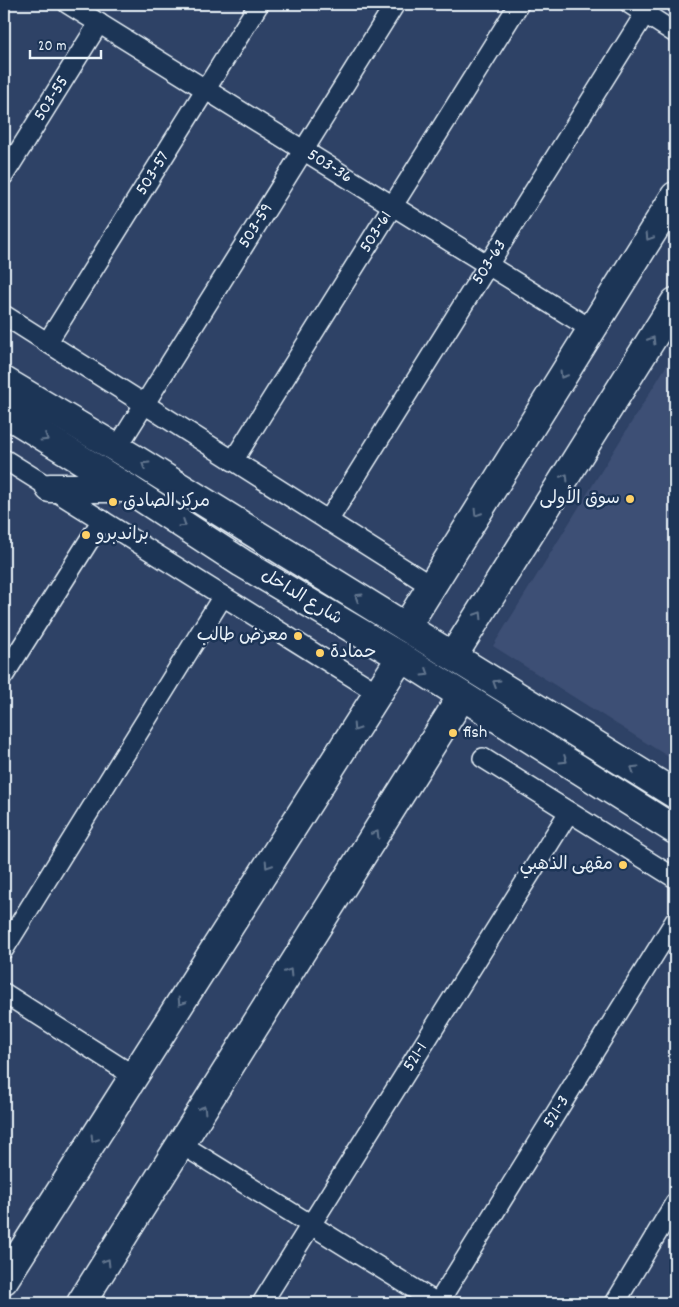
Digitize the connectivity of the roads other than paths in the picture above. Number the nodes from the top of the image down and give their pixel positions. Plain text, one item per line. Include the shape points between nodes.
1 (68, 4) edge
2 (259, 4) edge
3 (395, 4) edge
4 (519, 4) edge
5 (642, 7) edge
6 (100, 23) junction
7 (675, 33) edge
8 (206, 90) junction
9 (303, 150) junction
10 (4, 175) edge
11 (675, 196) edge
12 (392, 206) junction
13 (488, 265) junction
14 (675, 302) edge
15 (4, 315) edge
16 (591, 329) junction
17 (47, 342) junction
18 (4, 381) edge
19 (145, 404) junction
20 (4, 412) edge
21 (118, 448) junction
22 (4, 459) edge
23 (233, 461) junction
24 (50, 488) junction
25 (127, 488) junction
26 (102, 520) junction
27 (328, 521) junction
28 (431, 586) junction
29 (223, 596) junction
30 (406, 627) junction
31 (453, 656) junction
32 (401, 657) junction
33 (4, 675) edge
34 (378, 693) junction
35 (462, 696) junction
36 (483, 758) dead end
37 (675, 794) edge
38 (569, 812) junction
39 (675, 830) edge
40 (675, 878) edge
41 (675, 922) edge
42 (4, 949) edge
43 (4, 993) edge
44 (134, 1076) junction
45 (181, 1144) junction
46 (675, 1203) edge
47 (311, 1225) junction
48 (4, 1280) edge
49 (81, 1303) edge
50 (262, 1303) edge
51 (438, 1303) edge
52 (615, 1303) edge

1 - 6 street, 503-36
2 - 8 street, 503-57
3 - 9 street, 503-59
4 - 12 street, 503-61
5 - 7 street
5 - 13 street, 503-63
6 - 8 street, 503-36
6 - 10 street, 503-55
8 - 9 street, 503-36
8 - 17 street, 503-57
9 - 12 street, 503-36
9 - 19 street, 503-59
11 -> 16 street
12 - 13 street, 503-36
12 - 23 street, 503-61
13 - 16 street, 503-36
13 - 27 street, 503-63
31 -> 14 street
15 - 17 street
16 -> 28 street
17 - 19 street
18 - 21 street, شارع الداخل
19 - 21 street, 503-59
19 - 23 street
20 -> 25 street, شارع الداخل
30 -> 21 street, شارع الداخل
22 - 24 street
23 - 27 street
24 - 25 street
24 - 26 street
25 -> 32 street, شارع الداخل via 242,563
26 - 29 street
26 - 33 street
27 - 28 street
28 - 30 street
29 - 34 street
29 - 42 street
30 - 31 street, شارع الداخل
37 -> 31 street, شارع الداخل
32 - 34 street
32 -> 35 street, شارع الداخل
34 -> 44 street
35 -> 39 street, شارع الداخل
45 -> 35 street
36 - 38 street
38 - 40 street
38 - 47 street, 521-1
41 - 51 street, 521-3
43 - 44 street
44 -> 48 street
45 - 47 street
49 -> 45 street
46 - 52 street
47 - 50 street, 521-1
47 - 51 street

